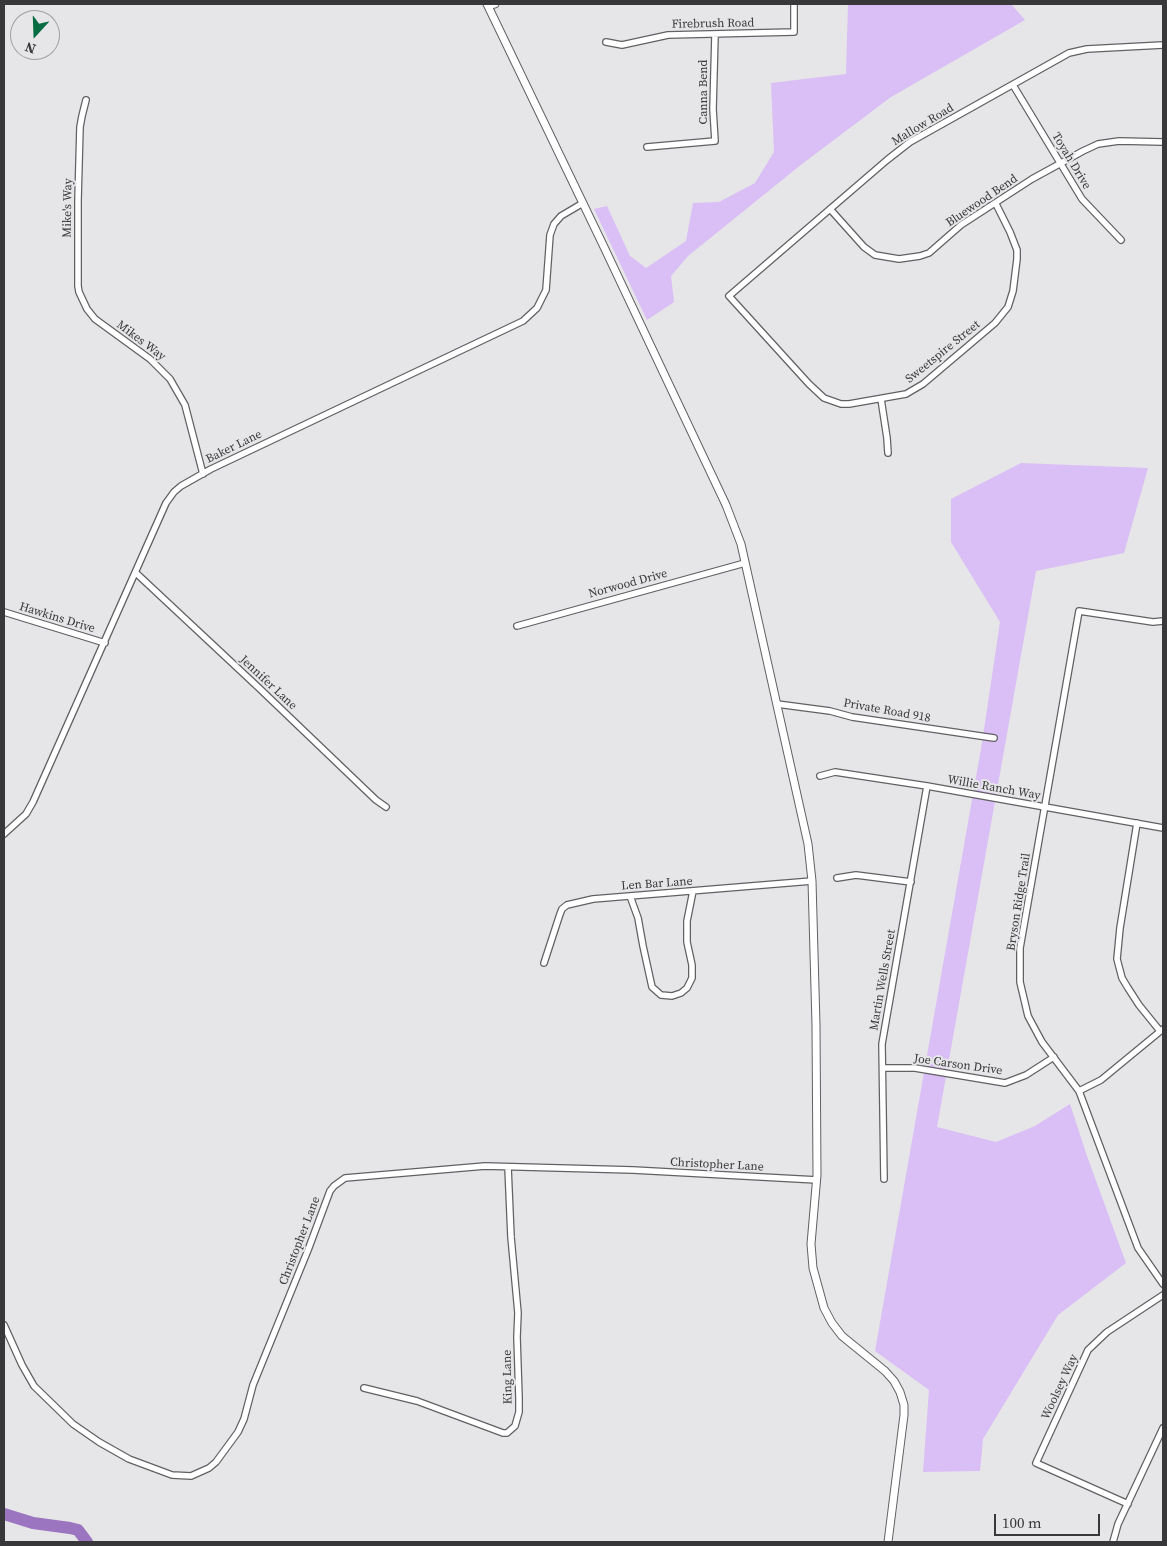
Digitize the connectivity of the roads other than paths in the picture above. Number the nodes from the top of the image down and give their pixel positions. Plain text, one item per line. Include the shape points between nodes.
1 (794, 4) edge
2 (490, 5) edge
3 (715, 35) junction
4 (606, 42) dead end
5 (1163, 44) edge
6 (1013, 84) junction
7 (86, 100) dead end
8 (1163, 142) edge
9 (647, 147) dead end
10 (1061, 163) junction
11 (583, 203) junction
12 (996, 204) junction
13 (830, 209) junction
14 (1122, 240) dead end
15 (729, 296) joint
16 (90, 314) joint
17 (880, 399) junction
18 (888, 453) dead end
19 (203, 474) junction
20 (744, 563) junction
21 (136, 573) junction
22 (4, 612) edge
23 (1163, 621) edge
24 (517, 626) dead end
25 (105, 643) junction
26 (777, 704) junction
27 (994, 738) dead end
28 (820, 776) dead end
29 (927, 786) junction
30 (386, 807) dead end
31 (1045, 807) junction
32 (1137, 823) junction
33 (1163, 828) edge
34 (4, 834) edge
35 (837, 878) dead end
36 (812, 881) junction
37 (911, 882) junction
38 (692, 891) junction
39 (630, 896) junction
40 (544, 963) dead end
41 (1162, 1030) edge
42 (1054, 1058) junction
43 (882, 1068) junction
44 (1079, 1091) junction
45 (508, 1167) junction
46 (884, 1179) dead end
47 (817, 1180) junction
48 (1163, 1284) edge
49 (1163, 1295) edge
50 (4, 1325) edge
51 (364, 1388) dead end
52 (1163, 1428) edge
53 (1128, 1504) junction
54 (888, 1542) edge
55 (1113, 1542) edge

1 - 3 street, Firebrush Road via 794,32
2 - 11 street
3 - 4 street, Firebrush Road via 668,35 622,44
3 - 9 street, Canna Bend via 715,141
5 - 6 street, Mallow Road via 1069,53
6 - 10 street, Toyah Drive
6 - 13 street, Mallow Road via 910,142
7 - 16 street, Mike's Way via 80,127 78,286
8 - 10 street, Bluewood Bend via 1098,144
10 - 12 street, Bluewood Bend
10 - 14 street, Toyah Drive via 1082,199
11 - 19 street, Baker Lane via 554,224 550,234 546,290 537,308 523,321
11 - 20 street via 726,505 741,544
12 - 13 street, Bluewood Bend via 961,226 929,253 911,258 875,255 864,248
12 - 17 street, Sweetspire Street via 1017,250 1008,307 996,323 923,384 906,394
13 - 15 street, Mallow Road
15 - 17 street, Sweetspire Street via 824,398 841,404
16 - 19 street, Mikes Way via 150,359 170,380 185,405
17 - 18 street
19 - 21 street, Baker Lane via 181,486 168,499
20 - 24 street, Norwood Drive
20 - 26 street
21 - 25 street, Baker Lane
21 - 30 street, Jennifer Lane
22 - 25 street, Hawkins Drive
23 - 31 street, Bryson Ridge Trail via 1079,611
25 - 34 street, Baker Lane via 33,802 26,814
26 - 27 street, Private Road 918
26 - 36 street via 808,844
28 - 29 street, Willie Ranch Way via 835,772
29 - 31 street, Willie Ranch Way
29 - 37 street, Martin Wells Street
31 - 32 street, Willie Ranch Way
31 - 42 street, Bryson Ridge Trail via 1020,948 1020,982 1028,1016
32 - 33 street, Willie Ranch Way
32 - 41 street via 1118,959 1128,988
35 - 37 street via 856,875
36 - 38 street, Len Bar Lane
36 - 47 street
37 - 43 street, Martin Wells Street via 882,1044
38 - 39 street, Len Bar Lane
38 - 39 street via 687,922 692,978 687,988 672,996 661,995 652,987 638,918
39 - 40 street, Len Bar Lane via 567,905 560,914
41 - 44 street via 1101,1080
42 - 43 street, Joe Carson Drive via 1005,1083 915,1068
42 - 44 street, Bryson Ridge Trail
43 - 46 street, Martin Wells Street
44 - 48 street, Bryson Ridge Trail via 1138,1248
45 - 47 street, Christopher Lane
45 - 50 street, Christopher Lane via 485,1166 338,1181 330,1191 253,1385 238,1432 216,1462 201,1473 172,1475 130,1459 73,1424 34,1386
45 - 51 street, King Lane via 518,1305 520,1398 515,1426 503,1433 417,1400
47 - 54 street via 812,1256 824,1308 842,1336 894,1381 904,1405
49 - 53 street, Woolsey Way via 1107,1332 1088,1350 1036,1464
52 - 53 street
53 - 55 street

